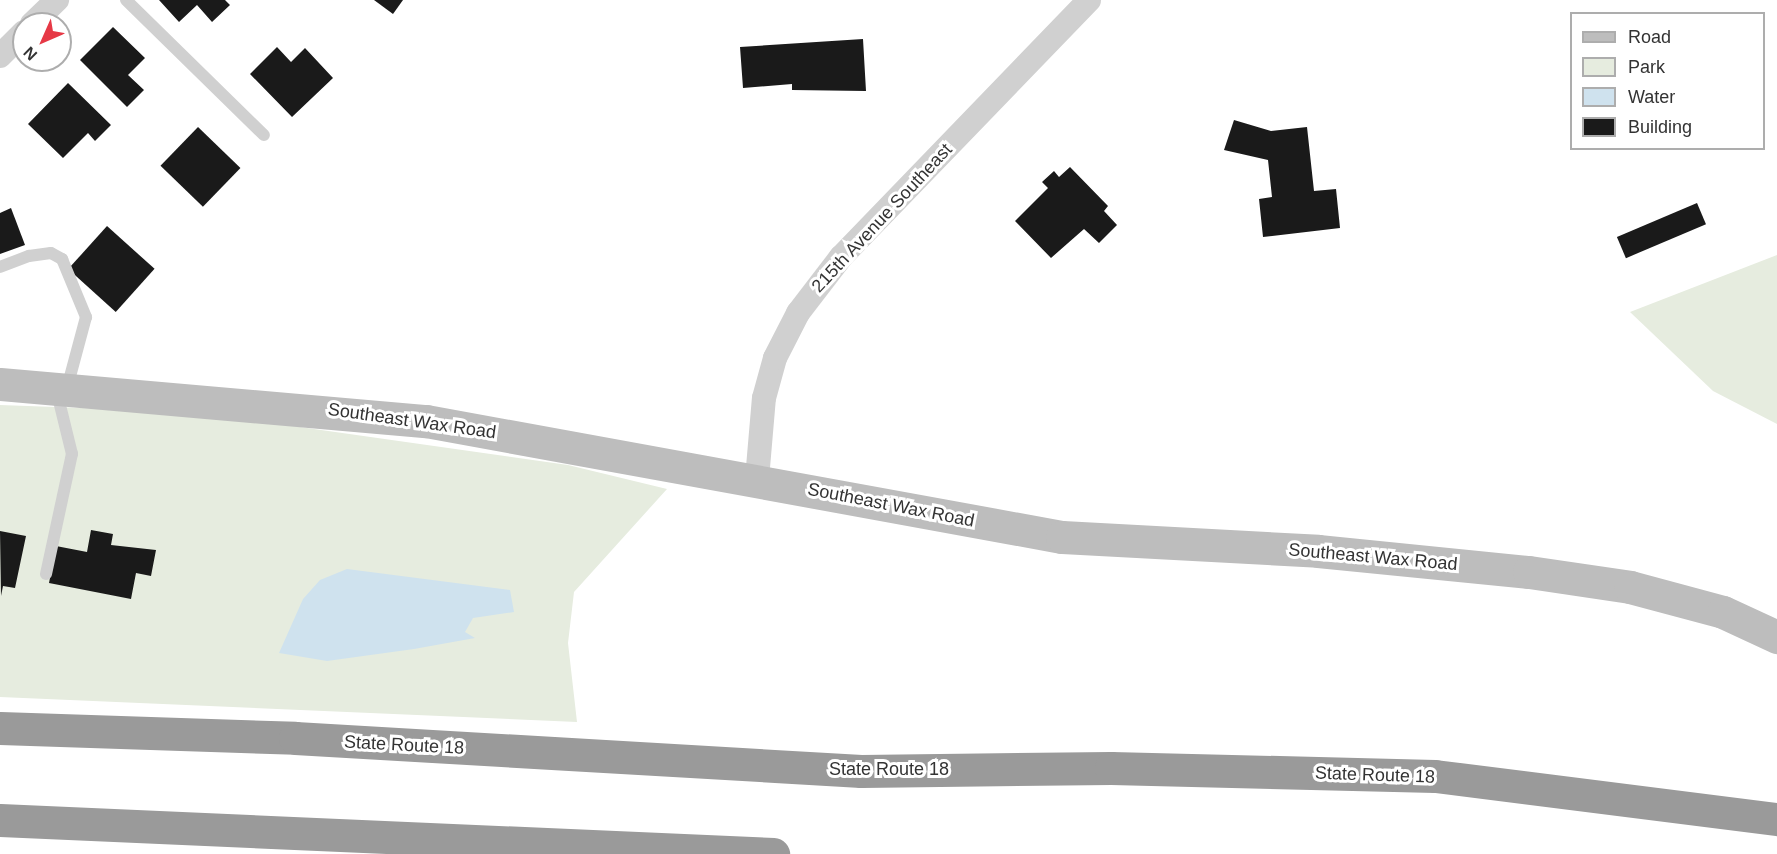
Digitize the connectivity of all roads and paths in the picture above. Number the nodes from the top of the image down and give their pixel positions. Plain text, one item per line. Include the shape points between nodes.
1 (57, 0) edge
2 (126, 0) edge
3 (1089, 0) edge
4 (44, 12) edge
5 (12, 44) edge
6 (0, 56) edge
7 (264, 135) dead end
8 (0, 267) edge
9 (0, 384) edge
10 (61, 388) junction
11 (757, 479) junction
12 (46, 574) dead end
13 (1777, 637) edge
14 (0, 728) edge
15 (1777, 819) edge
16 (0, 820) edge
17 (773, 854) edge

1 - 4 street
2 - 7 lane
3 - 11 street, 215th Avenue Southeast via 841,257 798,313 775,357 764,398
5 - 6 street
8 - 10 lane via 51,253 62,259 86,317
9 - 10 main road, Southeast Wax Road
10 - 11 main road, Southeast Wax Road via 426,421
10 - 12 lane via 72,454
11 - 13 main road, Southeast Wax Road via 1062,537 1436,560 1630,587 1723,612
14 - 15 highway, State Route 18 via 295,738 861,771 1111,768 1436,776
16 - 17 highway

